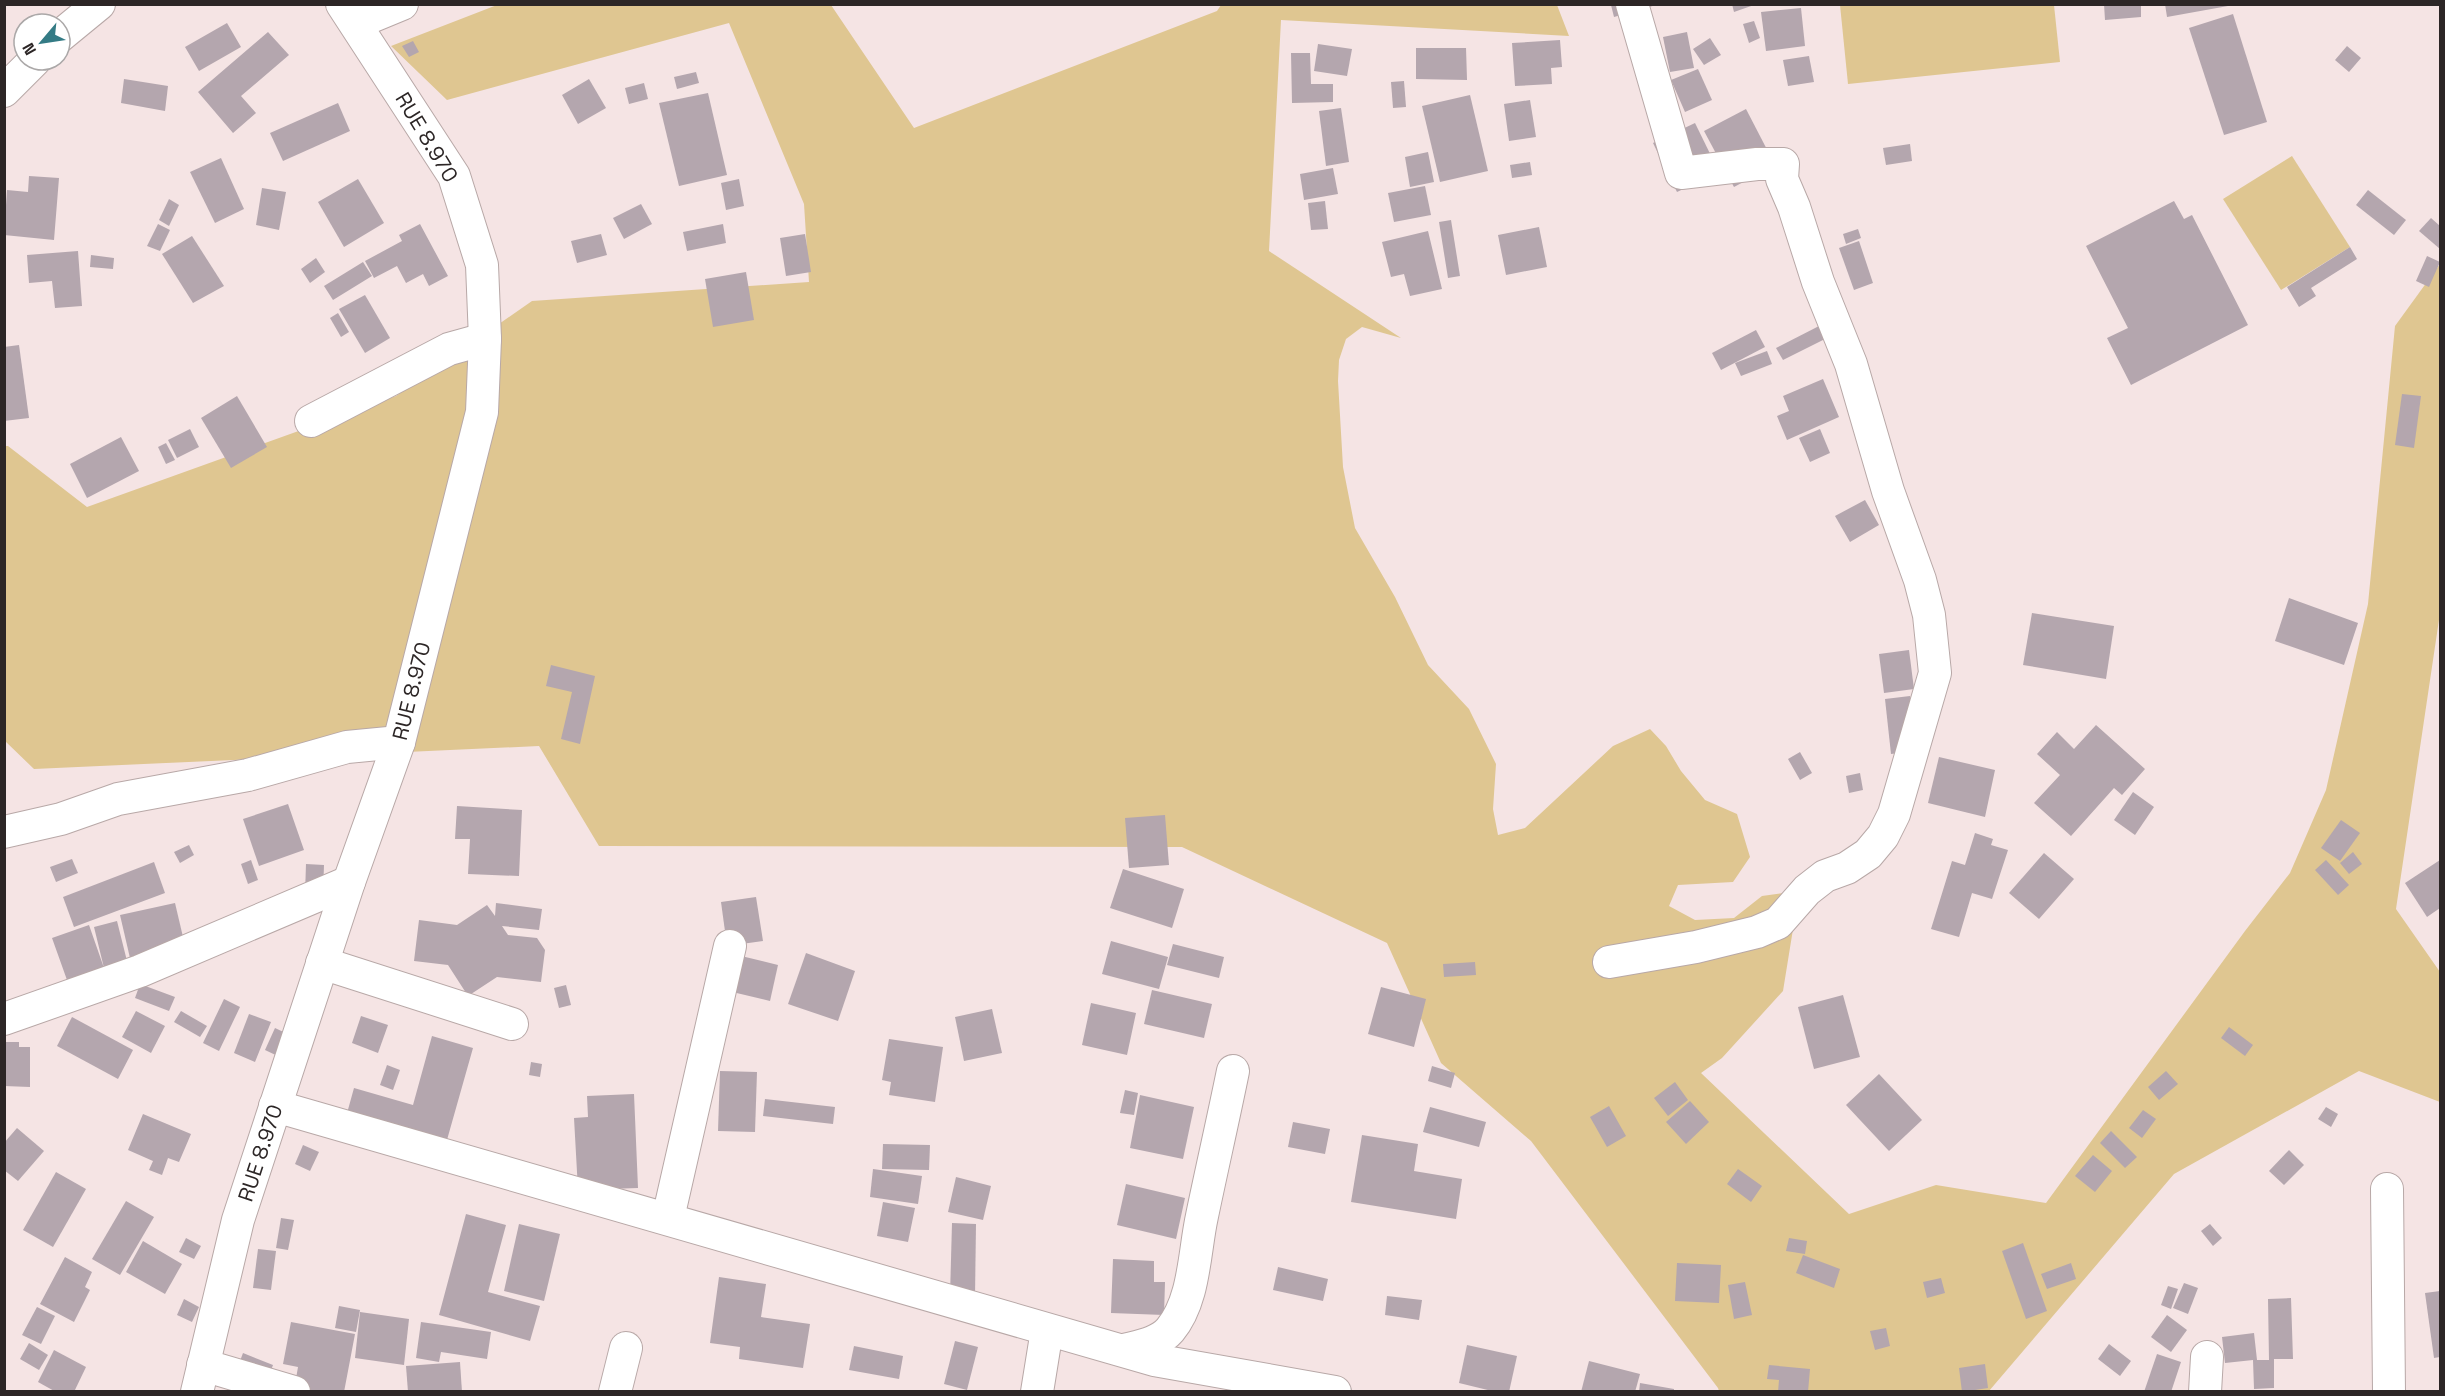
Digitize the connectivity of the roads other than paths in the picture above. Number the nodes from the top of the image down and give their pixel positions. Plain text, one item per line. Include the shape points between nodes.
1 (99, 4) edge
2 (402, 4) edge
3 (1632, 4) edge
4 (349, 14) edge
5 (72, 26) edge
6 (23, 72) edge
7 (4, 91) edge
8 (485, 339) junction
9 (311, 421) dead end
10 (399, 742) junction
11 (4, 832) edge
12 (349, 882) junction
13 (730, 946) dead end
14 (1609, 962) dead end
15 (322, 963) junction
16 (4, 1019) edge
17 (512, 1024) dead end
18 (1233, 1071) dead end
19 (276, 1106) junction
20 (2387, 1189) dead end
21 (668, 1218) junction
22 (1047, 1330) junction
23 (626, 1348) dead end
24 (1124, 1350) junction
25 (2207, 1357) dead end
26 (200, 1378) edge
27 (1316, 1390) edge
28 (294, 1392) edge
29 (615, 1392) edge
30 (1037, 1392) edge
31 (2205, 1392) edge
32 (2390, 1392) edge

1 - 5 street
2 - 4 street
3 - 14 street via 1681,173 1783,164 1782,179 1851,364 1888,491 1920,580 1929,615 1935,673 1894,814 1868,854 1825,876 1778,923 1757,932
4 - 8 street, RUE 8.970 via 454,176 482,265
6 - 7 street
8 - 9 street via 449,349
8 - 10 street, RUE 8.970 via 482,412
10 - 11 street via 347,747 248,775 118,799 61,819
10 - 12 street, RUE 8.970
12 - 15 street, RUE 8.970
12 - 16 street via 140,971
13 - 21 street
15 - 17 street
15 - 19 street, RUE 8.970
18 - 24 street via 1188,1295 1168,1332 1157,1340
19 - 21 street
19 - 26 street, RUE 8.970 via 237,1220
20 - 32 street
21 - 22 street
22 - 24 street
22 - 30 street
23 - 29 street
24 - 27 street via 1154,1360
25 - 31 street
26 - 28 street

